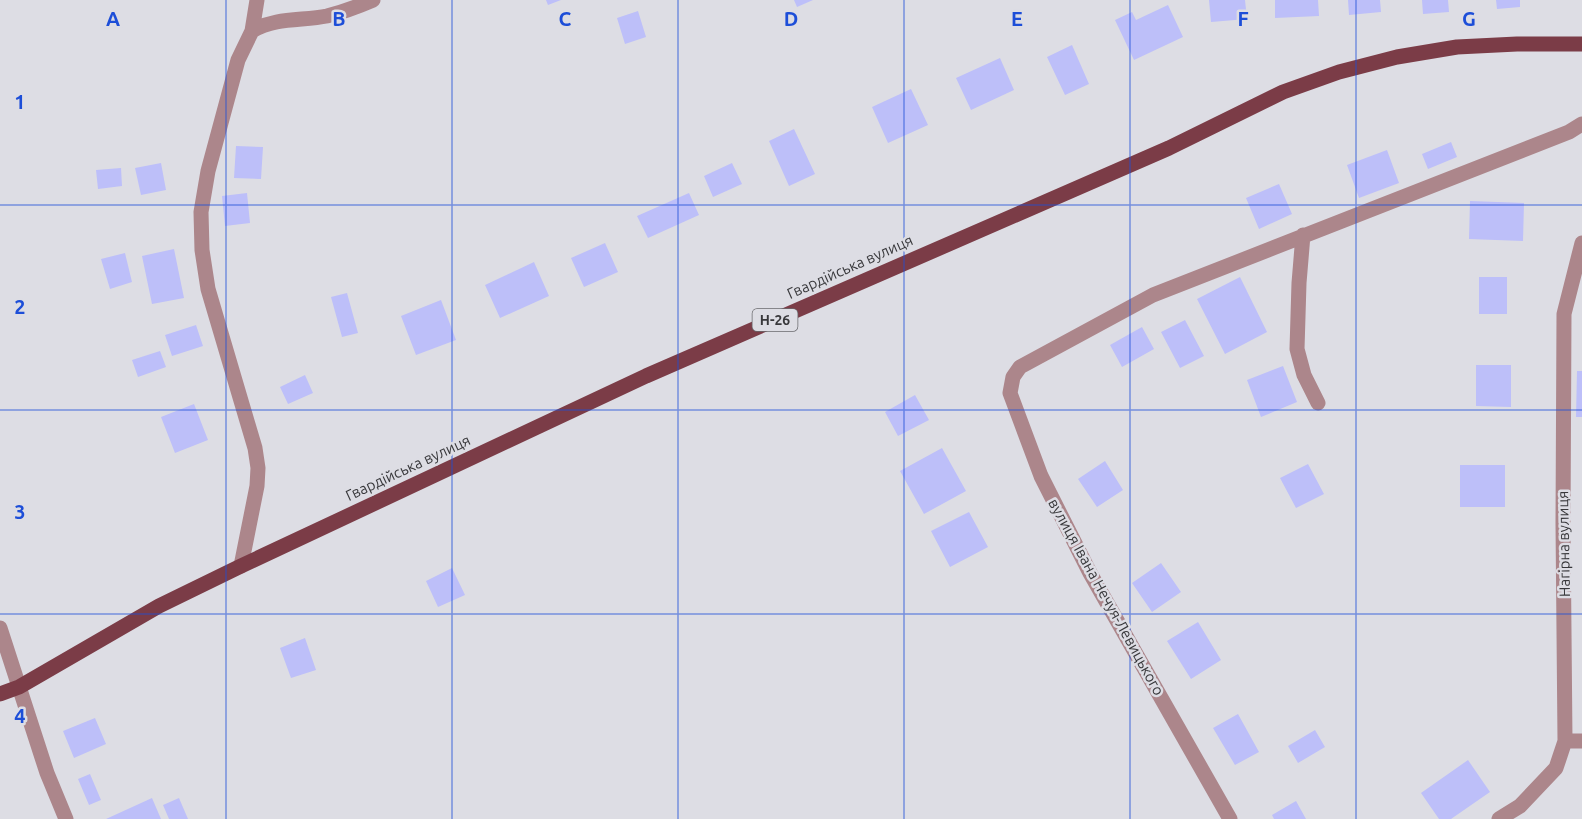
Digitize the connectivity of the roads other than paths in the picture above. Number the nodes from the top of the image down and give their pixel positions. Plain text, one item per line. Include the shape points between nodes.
1 (257, 0) edge
2 (373, 0) edge
3 (252, 31) junction
4 (1582, 44) edge
5 (1582, 124) edge
6 (1303, 235) junction
7 (1582, 243) edge
8 (1318, 403) dead end
9 (241, 566) junction
10 (0, 628) edge
11 (19, 687) junction
12 (0, 694) edge
13 (1565, 741) junction
14 (1582, 741) edge
15 (66, 819) edge
16 (1230, 819) edge
17 (1499, 819) edge

1 - 3 street
2 - 3 street via 328,16 284,20
3 - 9 street via 238,60 201,212 201,250 208,289 258,468
4 - 9 main road, Гвардійська вулиця / Н-26 via 1457,47 1339,72 1282,93 1168,148 646,376
5 - 6 street
6 - 8 street via 1297,349
6 - 16 street, вулиця Івана Нечуя-Левицького via 1153,295 1020,367 1010,393 1041,476 1090,573
7 - 13 street, Нагірна вулиця via 1564,315
9 - 11 main road, Гвардійська вулиця / Н-26 via 159,606
10 - 11 street
11 - 12 main road, Гвардійська вулиця / Н-26
11 - 15 street
13 - 14 street
13 - 17 street, Нагірна вулиця via 1556,768 1520,806

